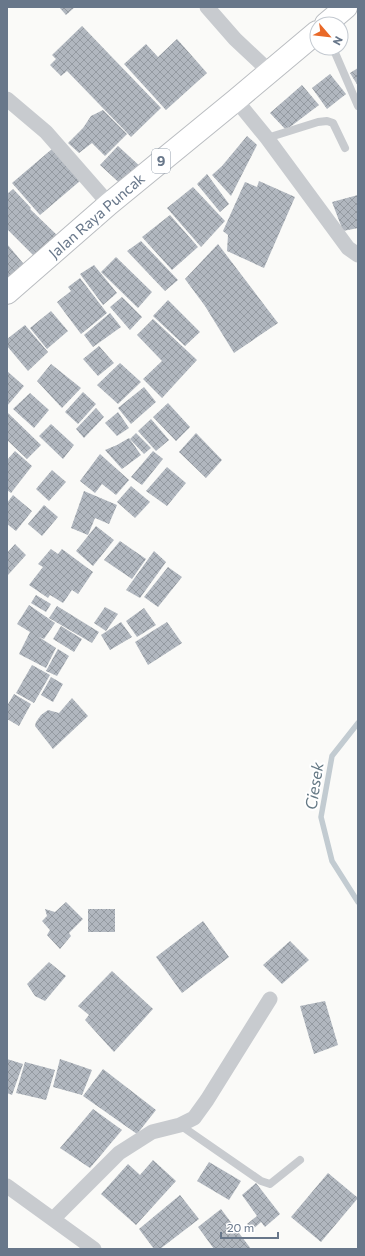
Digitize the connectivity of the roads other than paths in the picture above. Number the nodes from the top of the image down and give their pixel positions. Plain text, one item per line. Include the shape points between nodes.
1 (206, 7) edge
2 (346, 7) edge
3 (335, 16) edge
4 (309, 38) edge
5 (336, 56) edge
6 (269, 71) junction
7 (7, 98) edge
8 (236, 100) junction
9 (358, 106) edge
10 (267, 138) junction
11 (345, 148) dead end
12 (109, 204) junction
13 (358, 255) edge
14 (7, 293) edge
15 (270, 999) dead end
16 (180, 1125) junction
17 (300, 1160) dead end
18 (7, 1186) edge
19 (53, 1219) junction
20 (94, 1249) edge

1 - 6 street
2 - 3 highway
4 - 6 highway, Jalan Raya Puncak / 9
5 - 9 lane
6 - 8 highway, Jalan Raya Puncak / 9
7 - 12 street via 46,132
8 - 10 street
8 - 12 highway, Jalan Raya Puncak / 9
10 - 11 lane via 327,121 333,123
10 - 13 street via 348,248
12 - 14 highway, Jalan Raya Puncak / 9
15 - 16 street via 207,1100 194,1118
16 - 17 lane via 261,1181 270,1184
16 - 19 street via 152,1132 119,1153
18 - 19 street
19 - 20 street

